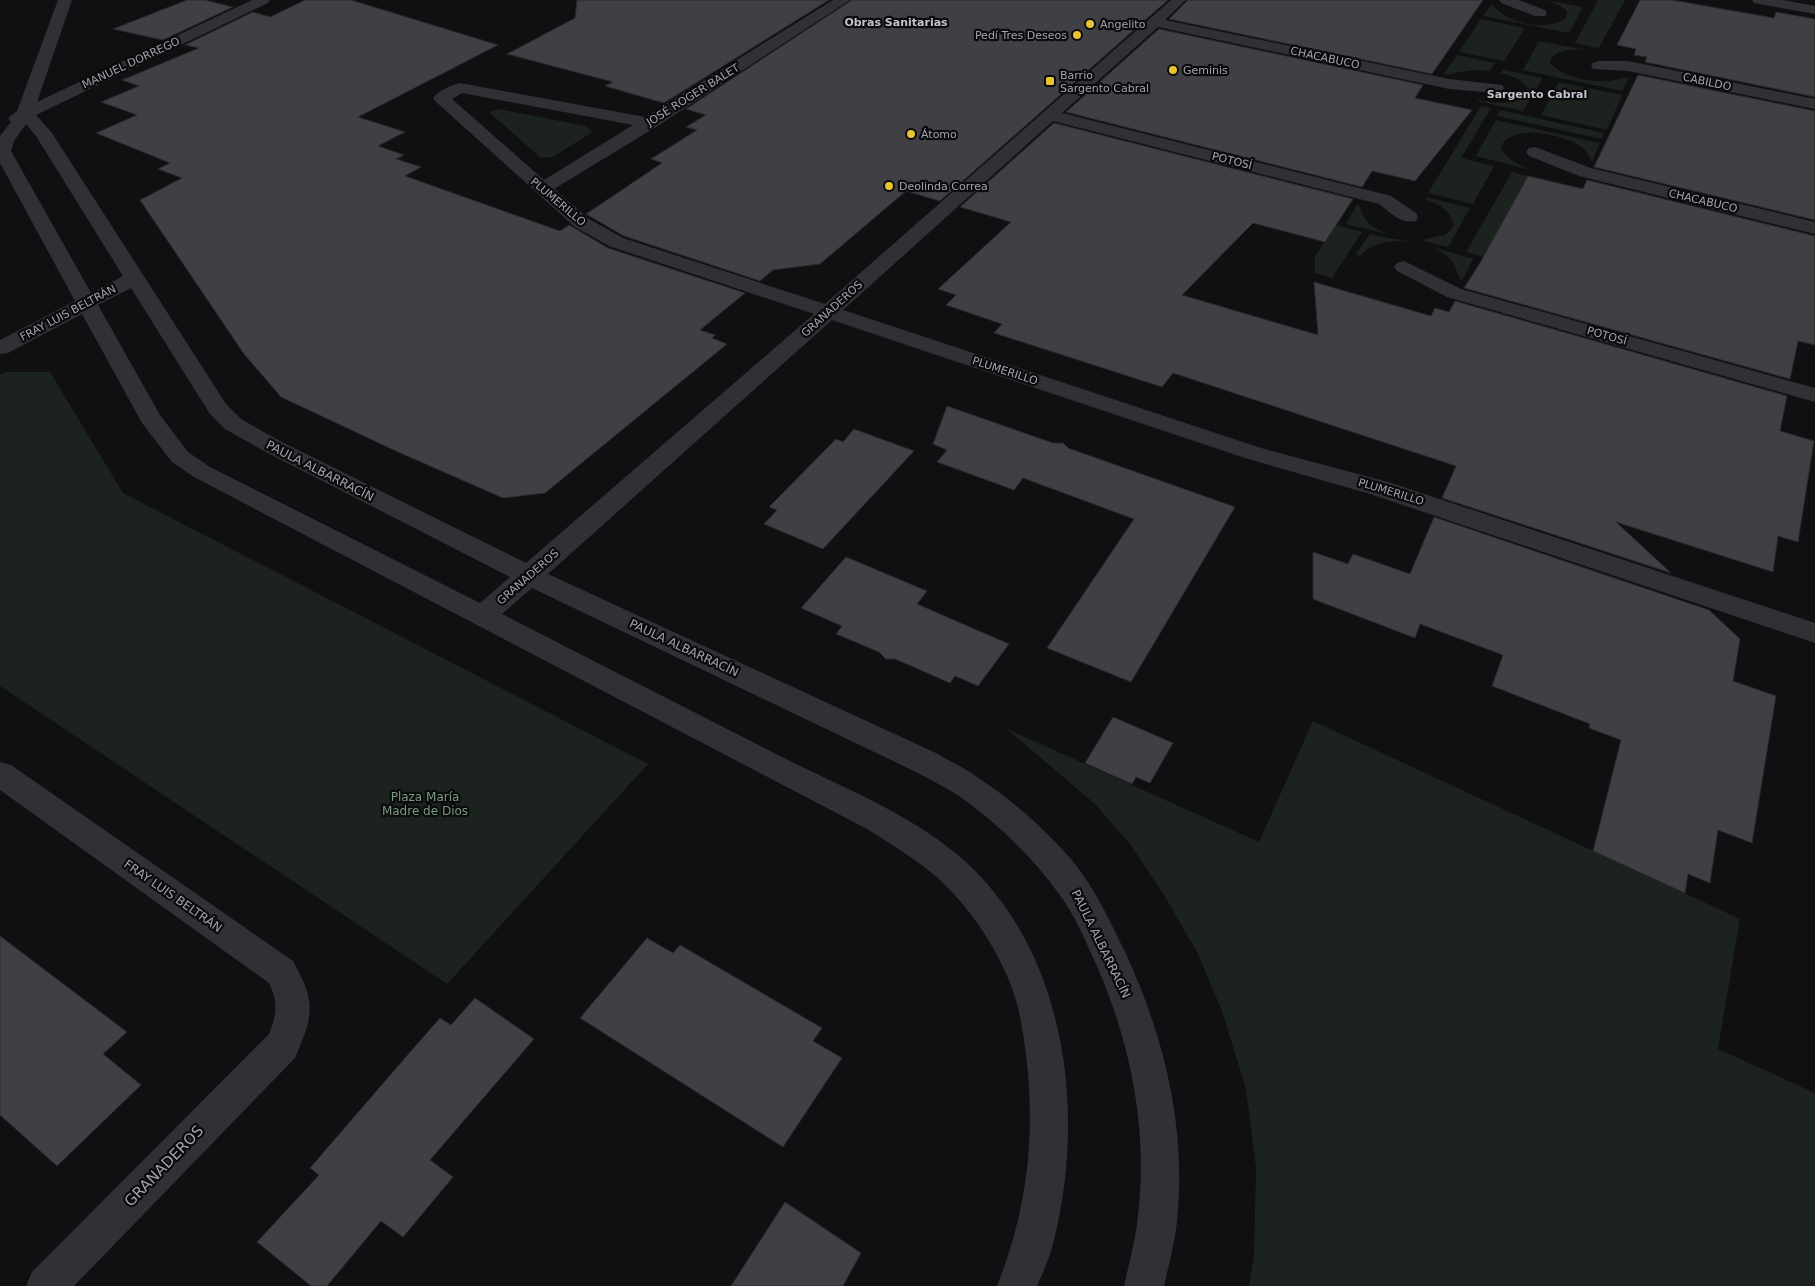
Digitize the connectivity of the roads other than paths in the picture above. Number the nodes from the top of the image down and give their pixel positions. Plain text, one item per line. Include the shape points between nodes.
1 (64, 0) edge
2 (262, 0) edge
3 (843, 0) edge
4 (1179, 0) edge
5 (1506, 0) edge
6 (1759, 0) edge
7 (1815, 10) edge
8 (1540, 13) dead end
9 (1155, 22) junction
10 (1599, 66) dead end
11 (1496, 88) dead end
12 (1815, 104) edge
13 (25, 113) junction
14 (1050, 115) junction
15 (650, 122) junction
16 (0, 125) edge
17 (1535, 152) dead end
18 (542, 189) junction
19 (1409, 217) dead end
20 (1815, 228) edge
21 (1404, 267) dead end
22 (136, 277) junction
23 (86, 303) junction
24 (828, 313) junction
25 (0, 348) edge
26 (1815, 395) edge
27 (529, 576) junction
28 (483, 616) junction
29 (1815, 633) edge
30 (0, 774) edge
31 (282, 1046) joint
32 (46, 1286) edge
33 (1017, 1286) edge
34 (1144, 1286) edge

1 - 13 street
2 - 13 street, MANUEL DORREGO
3 - 15 street, JOSÉ ROGER BALET
4 - 9 street, GRANADEROS
5 - 8 street
6 - 7 street
9 - 11 street, CHACABUCO via 1449,84
9 - 14 street, GRANADEROS
10 - 12 street, CABILDO via 1628,66
13 - 16 street, MANUEL DORREGO
13 - 22 street, PAULA ALBARRACÍN via 43,132
13 - 23 street via 2,151
14 - 19 street, POTOSÍ via 1385,200
14 - 24 street, GRANADEROS
15 - 18 street, JOSÉ ROGER BALET
15 - 18 street, PLUMERILLO via 460,88 441,98
17 - 20 street, CHACABUCO via 1584,172
18 - 24 street, PLUMERILLO via 582,223 616,242
21 - 26 street, POTOSÍ via 1454,293
22 - 23 street, FRAY LUIS BELTRÁN
22 - 27 street, PAULA ALBARRACÍN via 218,409 233,424 270,446
23 - 25 street, FRAY LUIS BELTRÁN
23 - 28 street via 150,418 180,456 202,472
24 - 27 street, GRANADEROS
24 - 29 street, PLUMERILLO via 1253,453 1379,488
27 - 28 street, GRANADEROS
27 - 34 street, PAULA ALBARRACÍN via 927,763 972,789 1042,849 1073,885 1119,977 1138,1027 1153,1083 1160,1155 1156,1230
28 - 33 street via 878,820 937,859 963,882 993,918 1020,968 1036,1007 1046,1069 1050,1128 1043,1195 1032,1247
30 - 31 street, FRAY LUIS BELTRÁN via 281,972 292,991 294,1017
31 - 32 street, GRANADEROS

